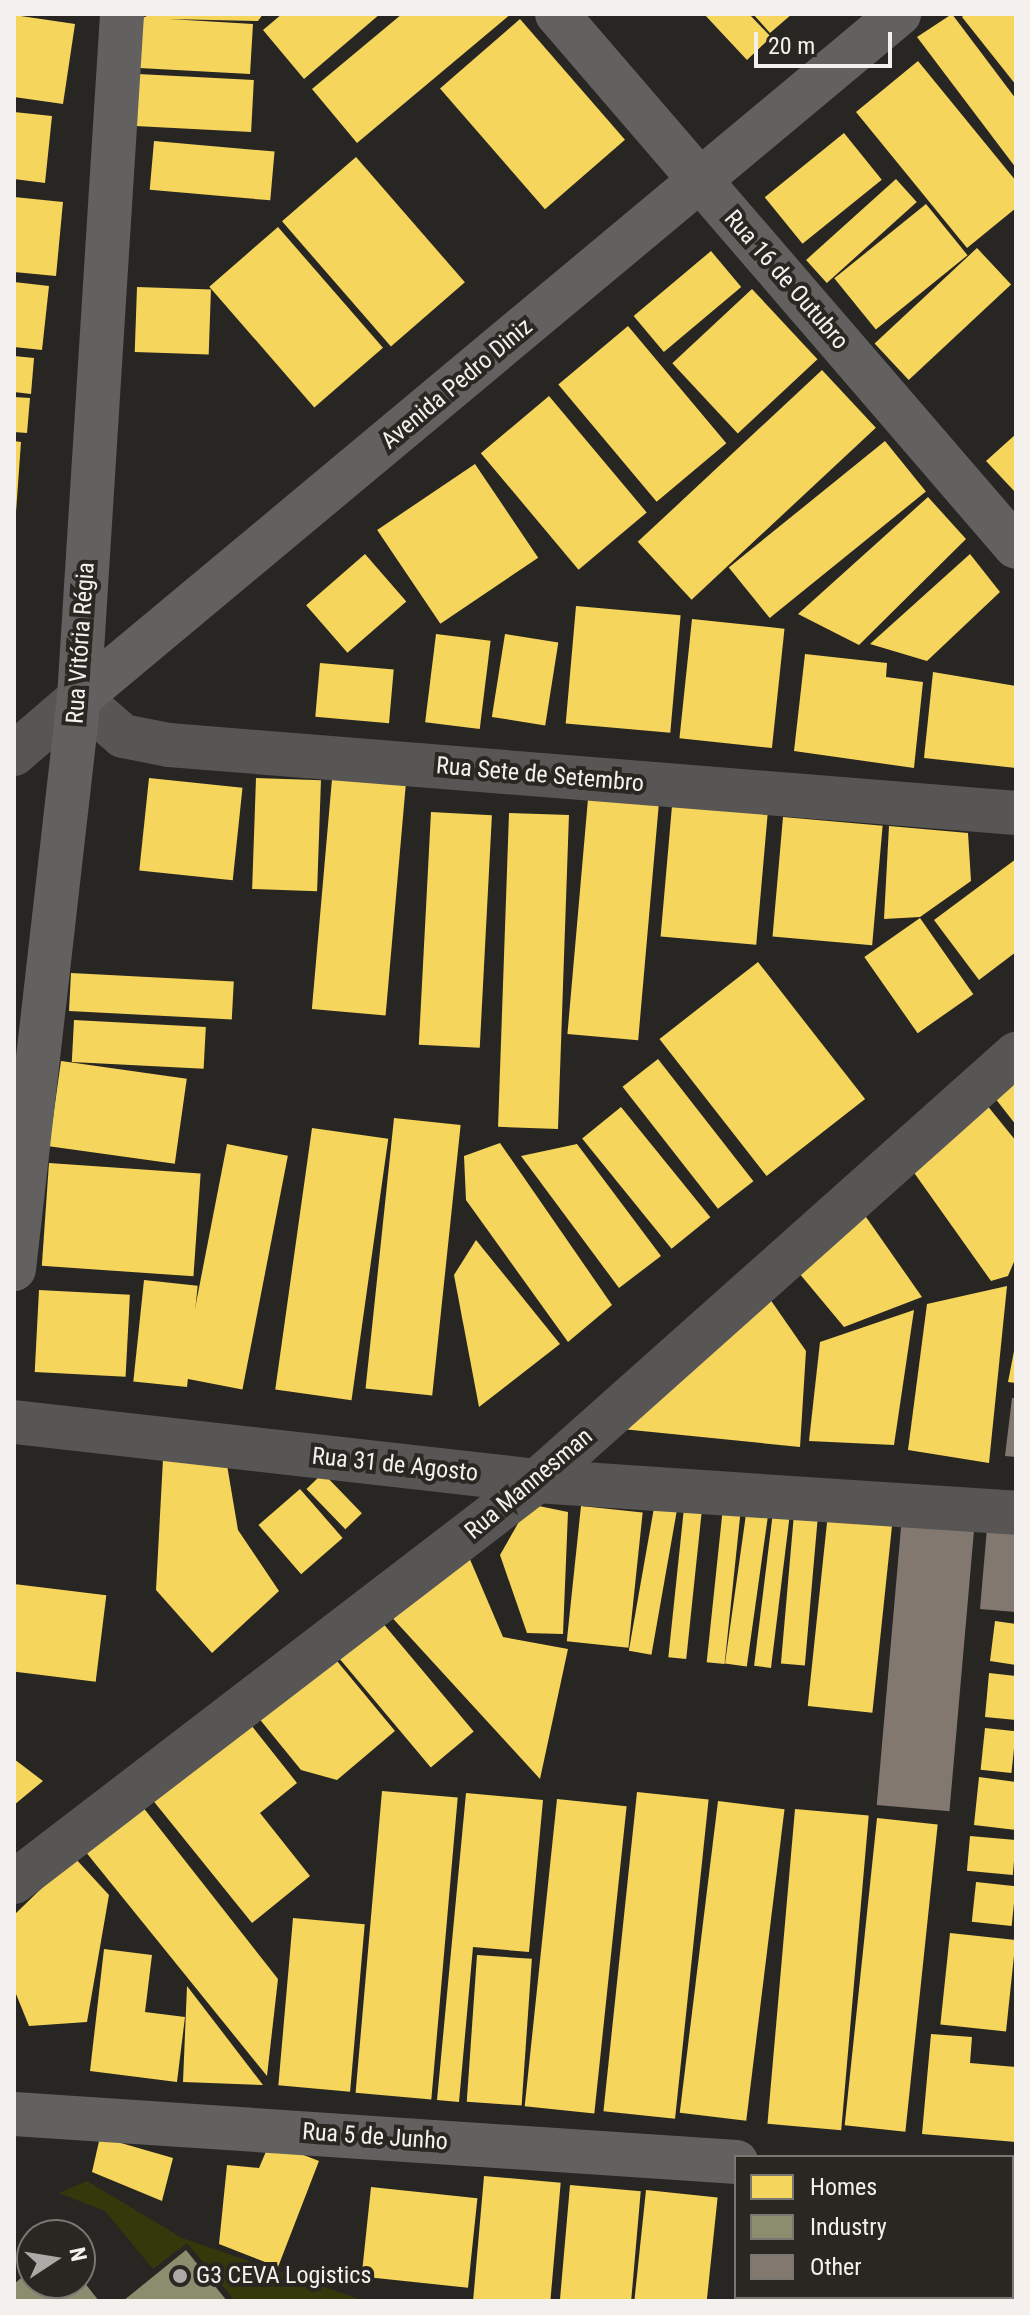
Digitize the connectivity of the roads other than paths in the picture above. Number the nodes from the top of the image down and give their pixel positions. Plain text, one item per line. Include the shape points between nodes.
1 (122, 14) edge
2 (557, 14) edge
3 (899, 14) edge
4 (701, 181) junction
5 (1016, 547) edge
6 (79, 698) junction
7 (14, 754) edge
8 (1016, 813) edge
9 (1016, 1054) edge
10 (14, 1269) edge
11 (14, 1422) edge
12 (537, 1481) junction
13 (1016, 1513) edge
14 (14, 1882) edge
15 (14, 2114) edge
16 (734, 2162) edge

1 - 6 street, Rua Vitória Régia
2 - 4 street, Rua 16 de Outubro
3 - 4 street, Avenida Pedro Diniz
4 - 5 street, Rua 16 de Outubro
4 - 6 street, Avenida Pedro Diniz
6 - 7 street, Avenida Pedro Diniz
6 - 8 street, Rua Sete de Setembro via 123,736 169,745
6 - 10 street, Rua Vitória Régia
9 - 12 street, Rua Mannesman
11 - 12 street, Rua 31 de Agosto
12 - 13 street, Rua 31 de Agosto
12 - 14 street, Rua Mannesman
15 - 16 street, Rua 5 de Junho

